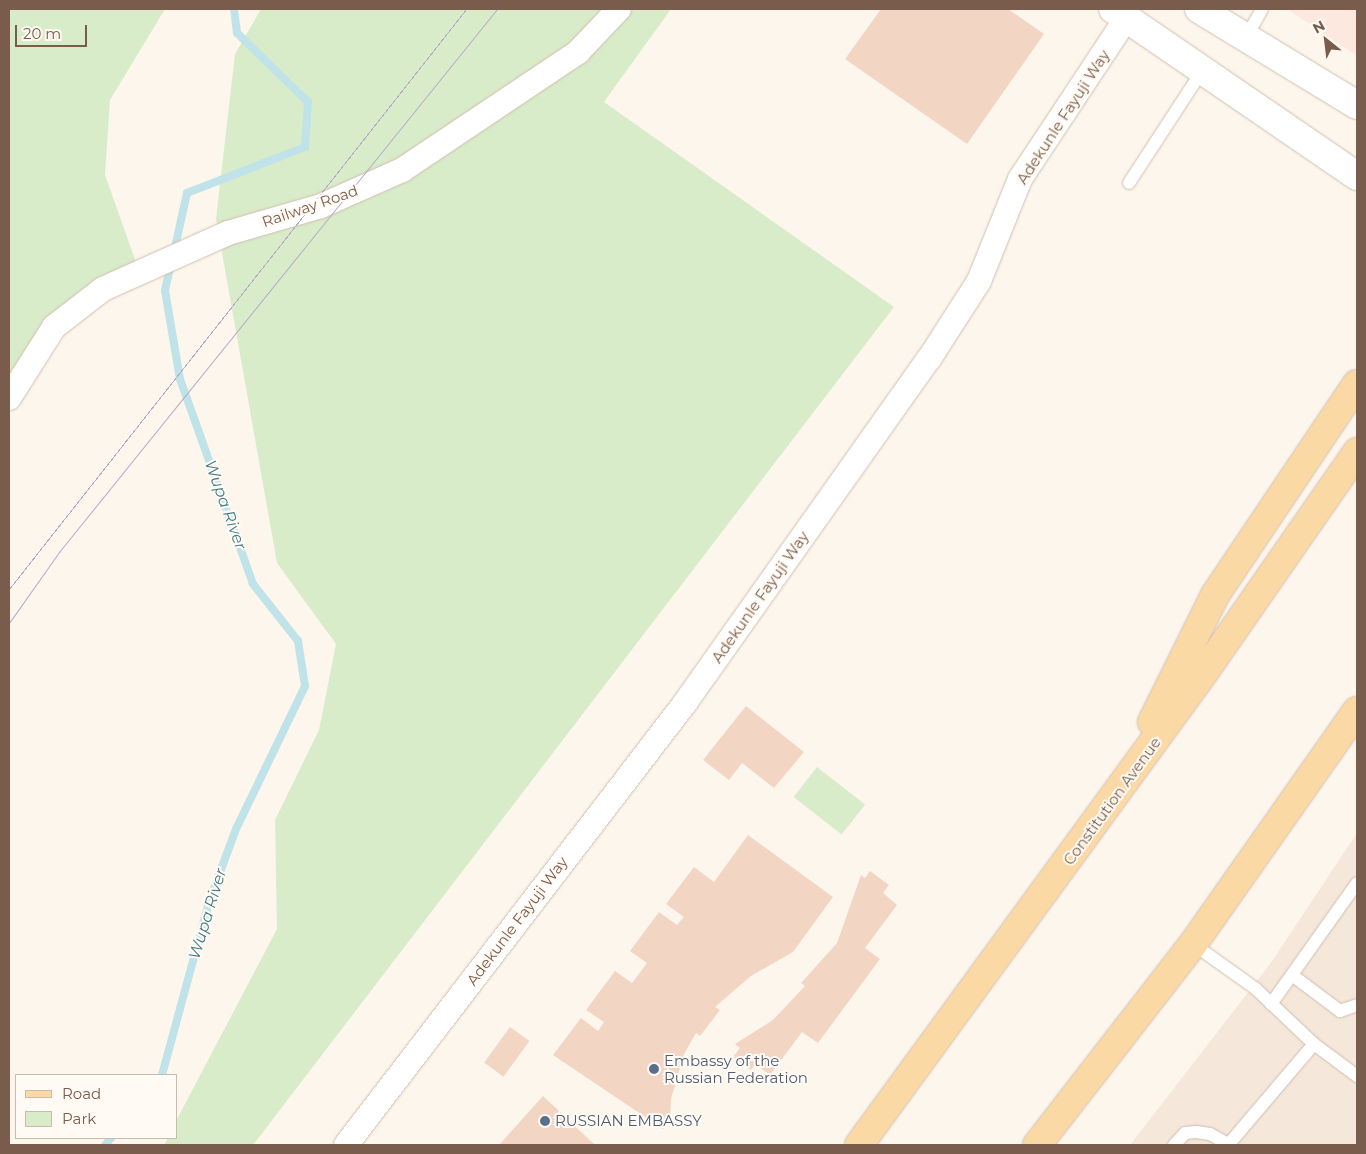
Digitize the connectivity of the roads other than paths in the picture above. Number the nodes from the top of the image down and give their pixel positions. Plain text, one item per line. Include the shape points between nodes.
1 (619, 9) edge
2 (1199, 9) edge
3 (1262, 9) edge
4 (1119, 14) edge
5 (1246, 38) junction
6 (1202, 71) junction
7 (1357, 105) edge
8 (1357, 176) edge
9 (1129, 183) dead end
10 (1357, 384) edge
11 (9, 398) edge
12 (1357, 452) edge
13 (1357, 711) edge
14 (1357, 729) edge
15 (1329, 751) junction
16 (1117, 794) junction
17 (1357, 883) edge
18 (1194, 944) junction
19 (1292, 975) junction
20 (1271, 1004) junction
21 (1357, 1005) edge
22 (1314, 1044) junction
23 (1357, 1076) edge
24 (1230, 1144) edge
25 (346, 1145) edge
26 (859, 1145) edge
27 (1037, 1145) edge
28 (1174, 1145) edge

1 - 11 street, Railway Road via 578,52 402,170 321,206 228,233 139,271 77,306 54,327
2 - 5 street
3 - 5 lane
4 - 6 street
4 - 25 street, Adekunle Fayuji Way via 1020,179 979,281 929,359 685,703
5 - 7 street
6 - 8 street
6 - 9 lane
10 - 16 main road via 1215,595
12 - 16 main road, Constitution Avenue
13 - 15 main road
14 - 15 main road
15 - 18 main road
16 - 26 main road, Constitution Avenue
17 - 19 lane
18 - 20 lane
18 - 27 main road
19 - 20 lane
19 - 21 lane via 1340,1011
20 - 22 lane
22 - 23 lane
22 - 24 lane
24 - 28 lane via 1196,1132 1185,1133

